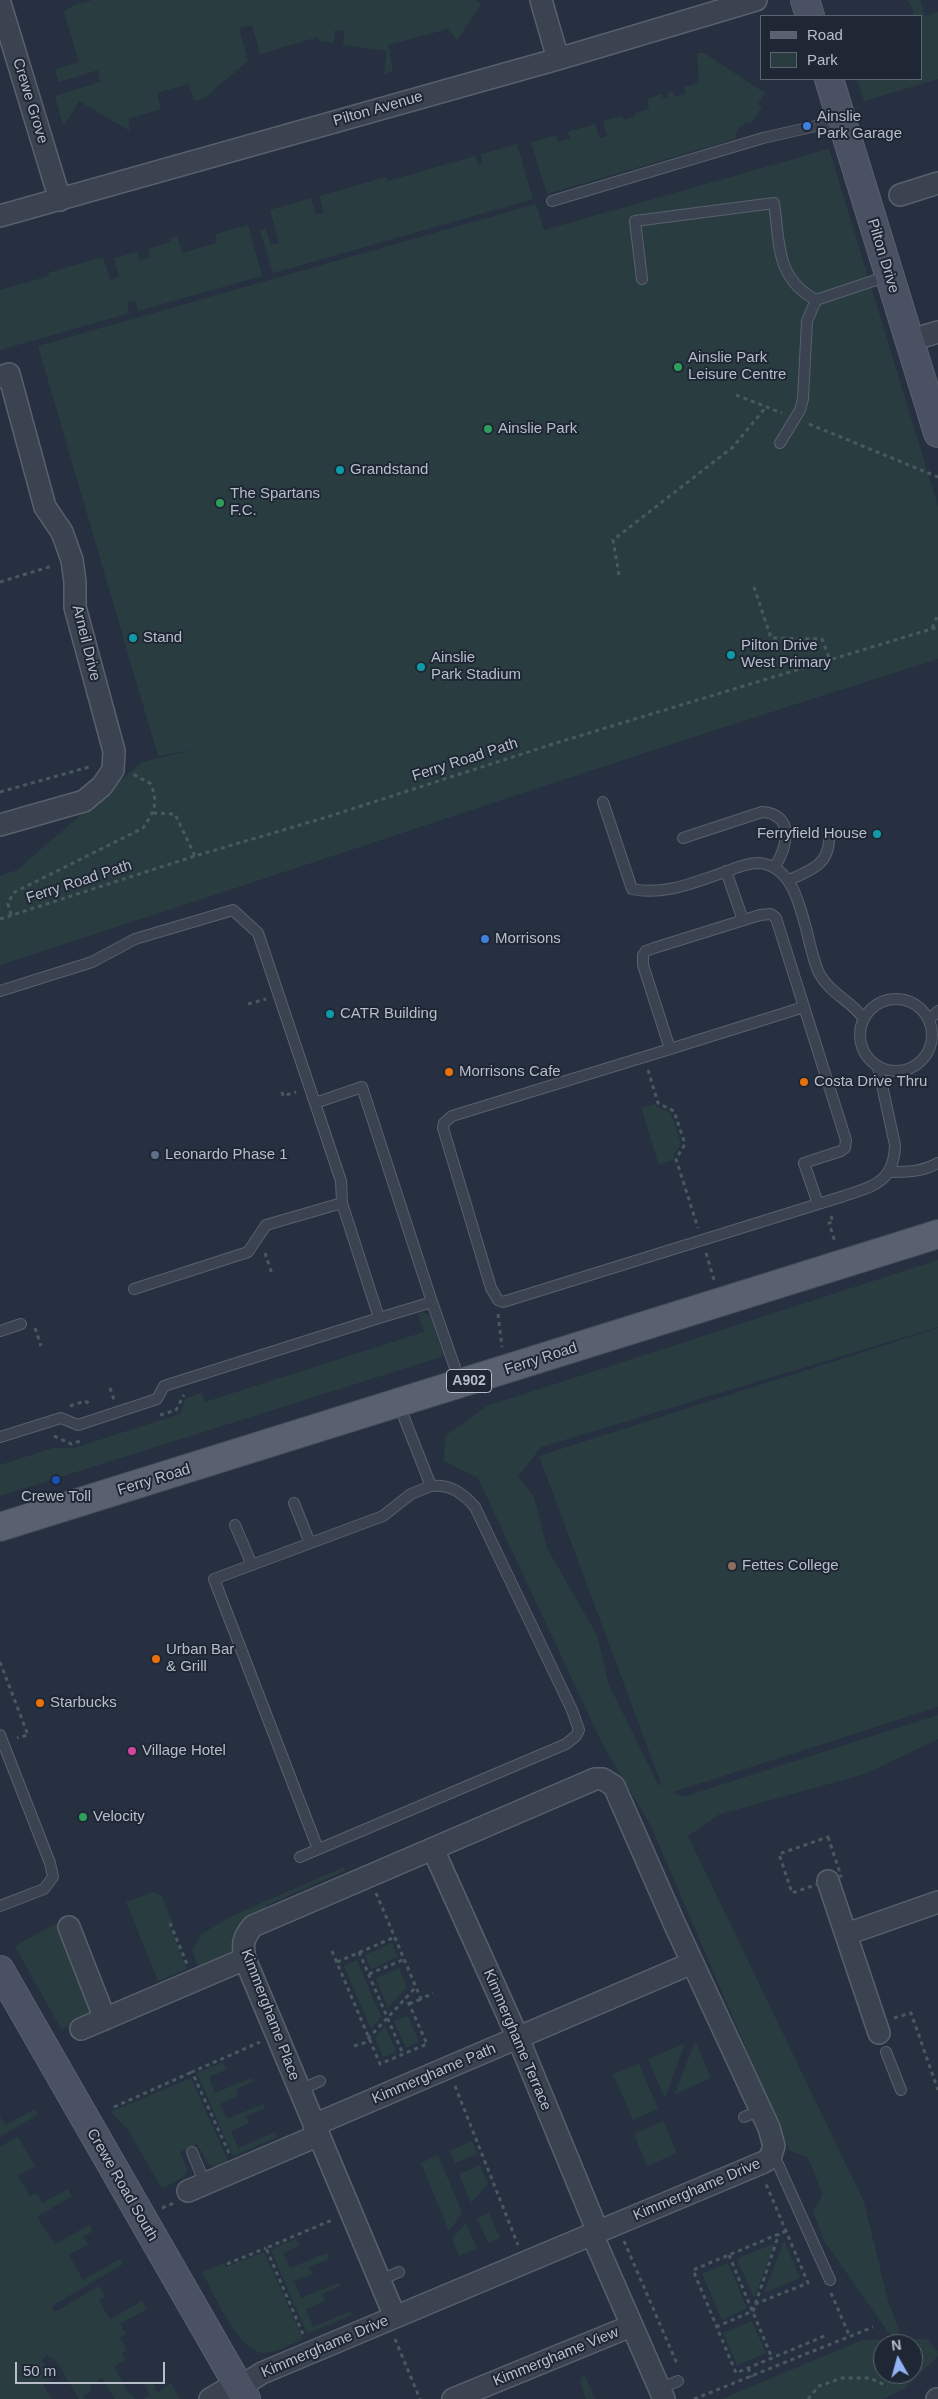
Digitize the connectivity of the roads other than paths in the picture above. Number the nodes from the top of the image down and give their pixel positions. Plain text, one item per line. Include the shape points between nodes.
1 (541, 0) edge
2 (756, 0) edge
3 (805, 0) edge
4 (0, 3) edge
5 (810, 15) edge
6 (558, 59) junction
7 (829, 80) edge
8 (842, 120) junction
9 (938, 183) edge
10 (900, 195) dead end
11 (60, 200) junction
12 (552, 201) dead end
13 (0, 216) edge
14 (889, 276) junction
15 (642, 279) dead end
16 (816, 300) junction
17 (938, 332) edge
18 (908, 341) junction
19 (0, 377) edge
20 (938, 433) edge
21 (780, 443) dead end
22 (604, 802) dead end
23 (0, 825) edge
24 (683, 838) dead end
25 (829, 839) dead end
26 (774, 868) junction
27 (726, 871) junction
28 (788, 880) junction
29 (743, 920) junction
30 (0, 991) edge
31 (804, 1007) junction
32 (938, 1012) edge
33 (864, 1019) junction
34 (929, 1020) junction
35 (935, 1043) edge
36 (670, 1048) junction
37 (878, 1067) junction
38 (315, 1102) junction
39 (938, 1164) edge
40 (889, 1172) junction
41 (342, 1202) junction
42 (820, 1203) junction
43 (938, 1234) edge
44 (134, 1289) dead end
45 (432, 1302) junction
46 (379, 1318) junction
47 (21, 1324) dead end
48 (0, 1331) edge
49 (461, 1384) junction
50 (398, 1404) junction
51 (0, 1437) edge
52 (431, 1486) junction
53 (294, 1504) dead end
54 (236, 1526) dead end
55 (0, 1527) edge
56 (310, 1543) junction
57 (252, 1565) junction
58 (0, 1735) edge
59 (603, 1779) joint
60 (318, 1849) junction
61 (433, 1849) junction
62 (300, 1857) dead end
63 (828, 1881) road end
64 (938, 1902) edge
65 (0, 1906) edge
66 (69, 1927) dead end
67 (847, 1934) junction
68 (245, 1959) junction
69 (692, 1963) junction
70 (0, 1970) edge
71 (105, 2018) junction
72 (81, 2029) dead end
73 (881, 2036) joint
74 (518, 2038) junction
75 (320, 2081) dead end
76 (300, 2090) junction
77 (901, 2090) dead end
78 (316, 2130) junction
79 (192, 2152) dead end
80 (765, 2158) junction
81 (196, 2188) joint
82 (602, 2230) junction
83 (830, 2280) road end
84 (391, 2319) junction
85 (631, 2326) junction
86 (241, 2390) edge
87 (667, 2390) edge
88 (210, 2399) edge
89 (453, 2399) edge

1 - 6 street
2 - 6 street, Pilton Avenue
3 - 5 street
4 - 11 street, Crewe Grove
6 - 11 street, Pilton Avenue
7 - 8 street, Pilton Drive
8 - 12 lane via 763,138
8 - 14 street, Pilton Drive
9 - 10 street
11 - 13 street, Pilton Avenue
14 - 16 lane
14 - 18 street, Pilton Drive
15 - 16 lane via 635,221 774,203 785,271 798,287
16 - 21 lane via 807,321 803,399
17 - 18 street
18 - 20 street, Pilton Drive
19 - 23 street, Arneil Drive via 9,374 45,508 62,532 72,560 76,582 75,608 114,751 114,765 102,786 84,801
22 - 27 lane via 632,889 663,891
24 - 26 lane via 762,812 772,813 778,816 786,831 784,850
25 - 28 lane via 828,855 821,864
26 - 27 lane via 758,863
26 - 28 lane
27 - 29 lane
28 - 33 lane via 819,972 826,984 856,1008
29 - 31 lane via 766,913 774,915
29 - 36 lane via 654,948 643,955
30 - 38 lane via 92,962 135,938 233,910 258,933
31 - 36 lane
31 - 42 lane via 846,1140 841,1151 804,1163
32 - 34 lane
33 - 34 lane via 870,1010 890,1000 913,1003
33 - 37 lane via 860,1033 862,1046
34 - 35 lane
35 - 37 lane via 912,1068 891,1071
36 - 42 lane via 452,1116 444,1123 495,1296 503,1302
37 - 40 lane via 895,1145
38 - 41 lane via 341,1181
38 - 45 lane via 362,1087
39 - 40 lane via 914,1172
40 - 42 lane via 875,1185
41 - 44 lane via 266,1225 248,1252
41 - 46 lane
43 - 49 main road, Ferry Road / A902
45 - 46 lane
45 - 49 lane
46 - 51 lane via 164,1386 157,1400 78,1425 62,1418
47 - 48 lane
49 - 50 main road, Ferry Road / A902
50 - 52 lane
50 - 55 main road, Ferry Road / A902
52 - 56 lane via 411,1494 383,1516
52 - 60 lane via 456,1490 475,1507 579,1730 566,1744
53 - 56 lane
54 - 57 lane
56 - 57 lane
57 - 60 lane via 214,1579
58 - 65 lane via 53,1877 44,1890
59 - 61 street, Kimmerghame Place via 595,1779
59 - 69 street, Kimmerghame Drive via 614,1786 671,1927
60 - 62 lane
61 - 68 street, Kimmerghame Place via 253,1926 242,1945
61 - 74 street, Kimmerghame Terrace
63 - 67 street
64 - 67 street
66 - 71 street
67 - 73 street
68 - 71 street
68 - 76 street, Kimmerghame Place
69 - 74 street, Kimmerghame Path
69 - 80 street, Kimmerghame Drive via 753,2114 772,2138
70 - 86 street, Crewe Road South
71 - 72 street
73 - 77 lane
74 - 78 street, Kimmerghame Path
74 - 82 street, Kimmerghame Terrace
75 - 76 lane
76 - 78 street, Kimmerghame Place
78 - 81 street, Kimmerghame Path
78 - 84 street, Kimmerghame Place via 351,2212 390,2276
79 - 81 lane
80 - 82 street, Kimmerghame Drive
80 - 83 lane
82 - 84 street, Kimmerghame Drive
82 - 85 street, Kimmerghame View
84 - 86 street, Kimmerghame Drive via 262,2373
85 - 87 street, Kimmerghame View
85 - 89 street, Kimmerghame View
86 - 88 street, Kimmerghame Drive

